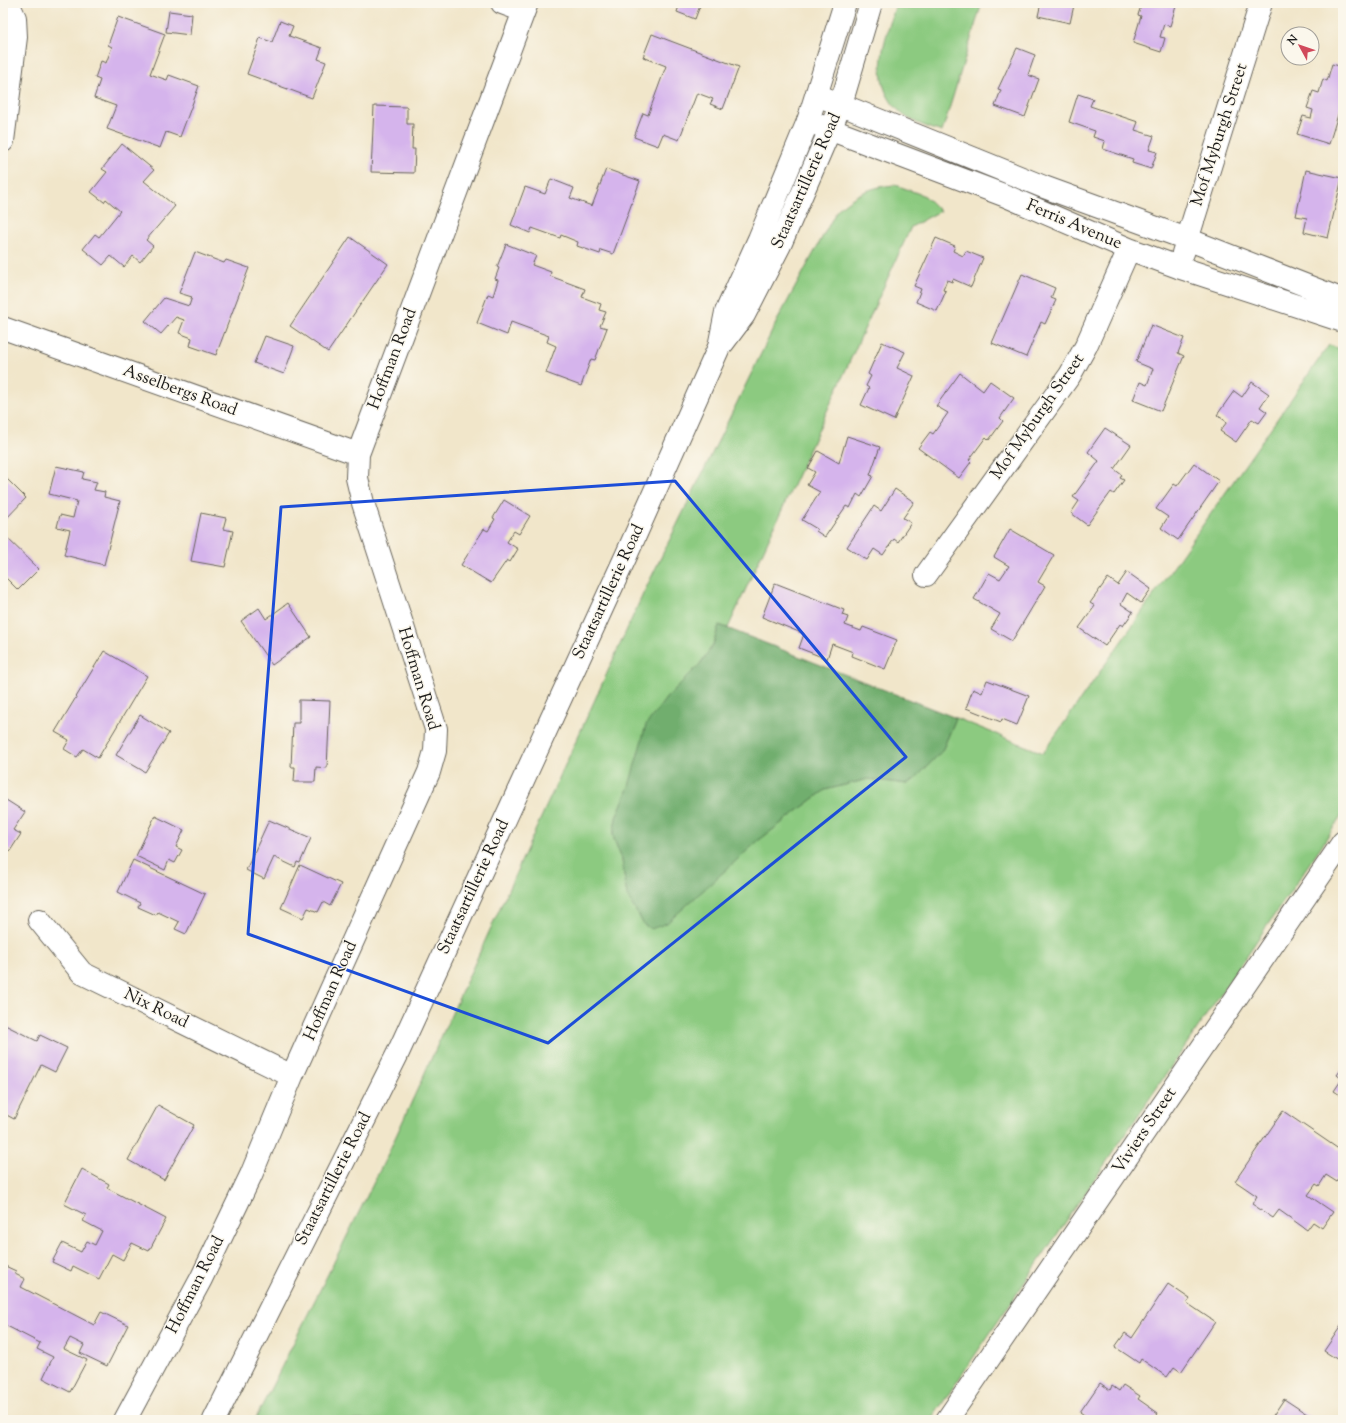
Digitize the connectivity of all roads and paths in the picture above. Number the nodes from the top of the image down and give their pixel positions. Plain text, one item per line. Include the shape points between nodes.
1 (8, 3) edge
2 (502, 3) edge
3 (845, 3) edge
4 (872, 3) edge
5 (1262, 3) edge
6 (526, 7) edge
7 (817, 95) junction
8 (841, 104) junction
9 (808, 121) junction
10 (830, 129) junction
11 (3, 141) edge
12 (1187, 239) junction
13 (1129, 249) junction
14 (1178, 267) junction
15 (1343, 300) edge
16 (1343, 321) edge
17 (3, 328) edge
18 (719, 347) junction
19 (358, 454) junction
20 (926, 575) dead end
21 (1343, 842) edge
22 (39, 920) dead end
23 (292, 1076) junction
24 (125, 1420) edge
25 (214, 1420) edge
26 (947, 1420) edge

1 - 11 street via 15,18 16,37
2 - 6 street
3 - 7 street, Staatsartillerie Road
4 - 8 street, Staatsartillerie Road
5 - 12 street, Mof Myburgh Street
6 - 19 street, Hoffman Road
7 - 8 street, Ferris Avenue
7 - 9 street, Staatsartillerie Road
8 - 10 street, Staatsartillerie Road
8 - 12 street, Ferris Avenue via 1044,187
9 - 10 street, Ferris Avenue
9 - 18 street, Staatsartillerie Road via 726,312
10 - 13 street, Ferris Avenue via 1006,196
10 - 18 street, Staatsartillerie Road via 780,245 744,315
12 - 14 street, Mof Myburgh Street
12 - 15 street, Ferris Avenue
13 - 14 street, Ferris Avenue
13 - 20 street, Mof Myburgh Street via 1086,346 1070,375
14 - 16 street, Ferris Avenue
17 - 19 street, Asselbergs Road
18 - 25 street, Staatsartillerie Road via 397,1055
19 - 23 street, Hoffman Road via 357,478 363,503 436,729 436,741 430,772
21 - 26 street, Viviers Street
22 - 23 street, Nix Road via 82,973
23 - 24 street, Hoffman Road via 251,1176 201,1279

